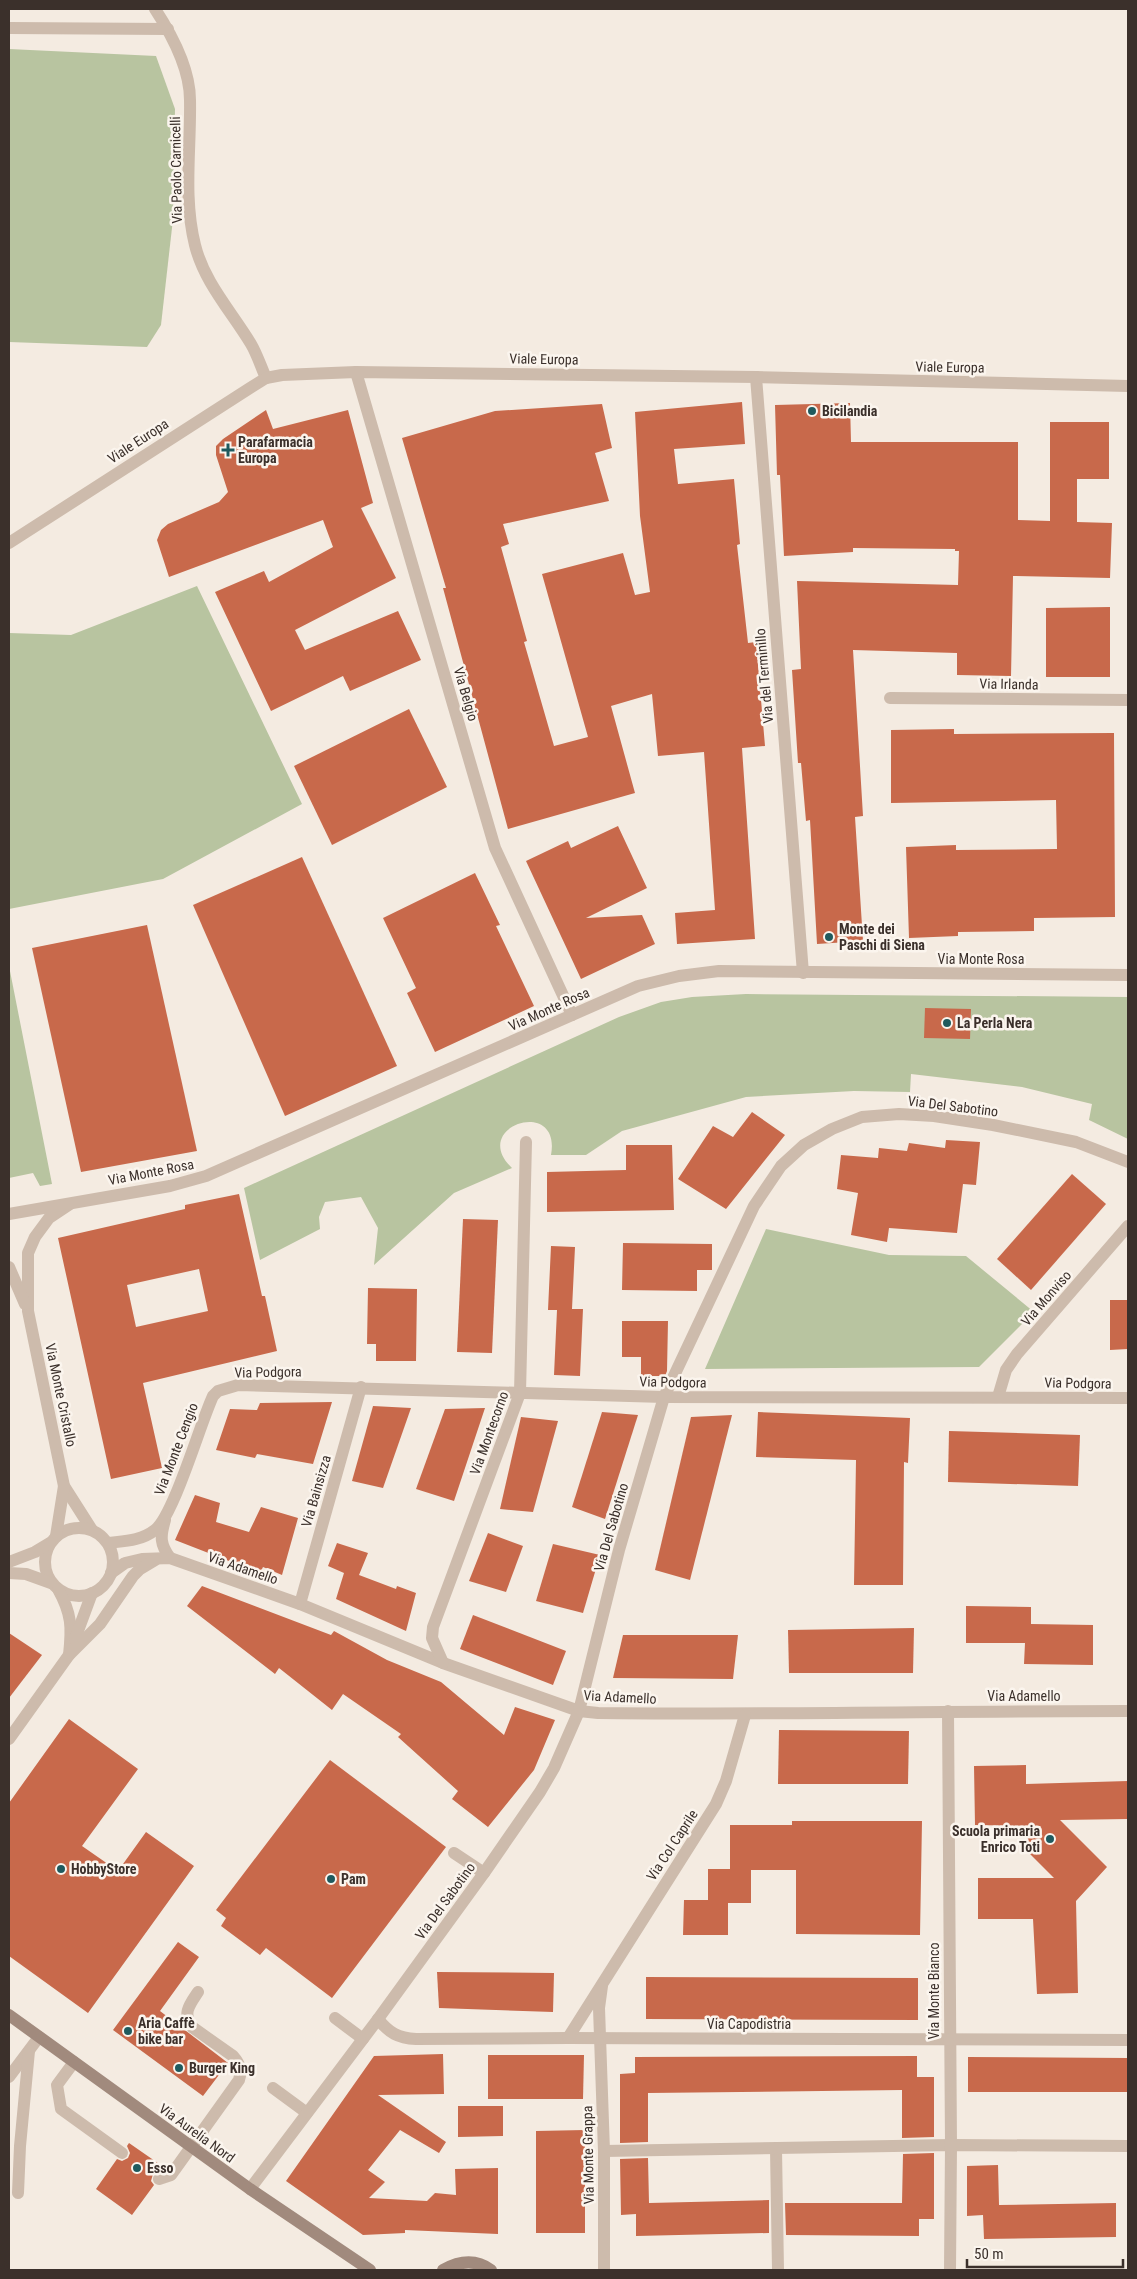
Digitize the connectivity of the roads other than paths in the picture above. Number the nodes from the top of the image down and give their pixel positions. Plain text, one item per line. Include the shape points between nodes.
1 (155, 9) edge
2 (9, 28) edge
3 (168, 28) junction
4 (356, 372) junction
5 (756, 377) junction
6 (266, 378) junction
7 (1128, 386) edge
8 (9, 543) edge
9 (890, 698) dead end
10 (1128, 700) edge
11 (803, 972) junction
12 (1128, 974) edge
13 (572, 1015) junction
14 (526, 1142) dead end
15 (1128, 1162) edge
16 (74, 1202) junction
17 (9, 1214) edge
18 (1128, 1226) edge
19 (9, 1267) edge
20 (28, 1311) junction
21 (361, 1387) junction
22 (218, 1391) joint
23 (520, 1393) junction
24 (664, 1397) junction
25 (998, 1397) junction
26 (1128, 1398) edge
27 (64, 1486) junction
28 (164, 1520) junction
29 (92, 1530) junction
30 (53, 1539) junction
31 (108, 1544) junction
32 (164, 1558) junction
33 (9, 1562) edge
34 (111, 1573) junction
35 (9, 1574) edge
36 (54, 1586) junction
37 (92, 1593) junction
38 (300, 1604) junction
39 (69, 1655) junction
40 (443, 1663) junction
41 (579, 1711) junction
42 (948, 1711) junction
43 (1128, 1711) edge
44 (745, 1715) junction
45 (9, 1738) edge
46 (454, 1853) dead end
47 (484, 1873) junction
48 (602, 1982) junction
49 (198, 1992) dead end
50 (9, 2015) edge
51 (335, 2018) dead end
52 (378, 2019) junction
53 (39, 2037) junction
54 (568, 2038) junction
55 (363, 2039) junction
56 (600, 2039) junction
57 (949, 2040) junction
58 (1128, 2040) edge
59 (29, 2051) junction
60 (74, 2062) junction
61 (9, 2077) edge
62 (273, 2088) dead end
63 (308, 2113) junction
64 (951, 2145) junction
65 (1128, 2146) edge
66 (192, 2147) junction
67 (776, 2149) junction
68 (604, 2151) junction
69 (122, 2153) dead end
70 (159, 2179) dead end
71 (250, 2189) junction
72 (18, 2193) dead end
73 (370, 2270) edge
74 (443, 2270) edge
75 (491, 2270) edge
76 (604, 2270) edge
77 (778, 2270) edge
78 (950, 2270) edge

1 - 3 street, Via Paolo Carnicelli
2 - 3 street
3 - 6 street, Via Paolo Carnicelli via 183,65 190,99 189,214 195,245 202,269 252,346
4 - 5 street, Viale Europa
4 - 6 street, Viale Europa via 300,372
4 - 13 street, Via Belgio via 495,848
5 - 7 street, Viale Europa
5 - 11 street, Via del Terminillo
6 - 8 street, Viale Europa
9 - 10 street, Via Irlanda
11 - 12 street, Via Monte Rosa
11 - 13 street, Via Monte Rosa via 719,971 679,976 638,986
13 - 16 street, Via Monte Rosa via 206,1176 170,1186
14 - 23 street, Via Montecorno
15 - 24 street, Via Del Sabotino via 1076,1142 934,1116 862,1117 832,1129 804,1145 781,1166 754,1206
16 - 17 street, Via Monte Rosa
16 - 20 street via 49,1218 28,1253
18 - 25 street, Via Monviso via 1017,1354 1004,1375
19 - 20 street
20 - 27 street, Via Monte Cristallo
21 - 22 street, Via Podgora via 238,1385
21 - 23 street, Via Podgora
21 - 38 street, Via Bainsizza
22 - 28 street, Via Monte Cengio via 206,1412
23 - 24 street, Via Podgora
23 - 40 street, Via Montecorno via 433,1627 432,1638
24 - 25 street, Via Podgora
24 - 41 street, Via Del Sabotino via 619,1550
25 - 26 street, Via Podgora
27 - 29 street, Via Monte Cristallo
27 - 30 street, Via Monte Cristallo
28 - 31 street, Via Monte Cengio via 133,1541
28 - 32 street, Via Monte Cengio via 160,1537
29 - 30 street via 74,1528
29 - 31 street, Via Monte Cristallo
30 - 33 street via 35,1552
30 - 36 street, Via Monte Cristallo via 45,1552 44,1563 46,1574
31 - 34 street via 113,1558
32 - 34 street, Via Adamello via 125,1563
32 - 38 street, Via Adamello
32 - 39 street via 137,1573 100,1624
34 - 37 street via 107,1582
35 - 36 street via 26,1574
36 - 37 street via 74,1596
36 - 39 street via 67,1606 72,1626
37 - 39 street
38 - 40 street, Via Adamello
39 - 45 street
40 - 41 street, Via Adamello
41 - 44 street, Via Adamello
41 - 47 street, Via Del Sabotino via 540,1792
42 - 43 street, Via Adamello
42 - 44 street, Via Adamello
42 - 57 street, Via Monte Bianco
44 - 48 street, Via Col Caprile via 716,1804
46 - 47 street
47 - 52 street, Via Del Sabotino
48 - 54 street, Via Col Caprile
48 - 56 street, Via Col Caprile
49 - 66 street via 188,2007 189,2022 238,2061 241,2074
50 - 53 main road, Via Aurelia Nord
51 - 55 street
52 - 54 street, Via Capodistria via 396,2036 406,2038
52 - 55 street, Via Del Sabotino
53 - 59 street
53 - 60 main road, Via Aurelia Nord
54 - 56 street, Via Capodistria
55 - 63 street, Via Del Sabotino
56 - 57 street, Via Capodistria
56 - 68 street, Via Monte Grappa
57 - 58 street, Via Capodistria
57 - 64 street, Via Monte Bianco
59 - 61 street
59 - 72 street
60 - 66 main road, Via Aurelia Nord
60 - 69 street via 57,2085 61,2109
62 - 63 street
63 - 71 street, Via Del Sabotino
64 - 65 street
64 - 67 street
64 - 78 street, Via Monte Bianco
66 - 70 street via 171,2175
66 - 71 main road, Via Aurelia Nord
67 - 68 street
67 - 77 street
68 - 76 street, Via Monte Grappa
71 - 73 main road, Via Aurelia Nord
74 - 75 main road via 462,2262 474,2262

